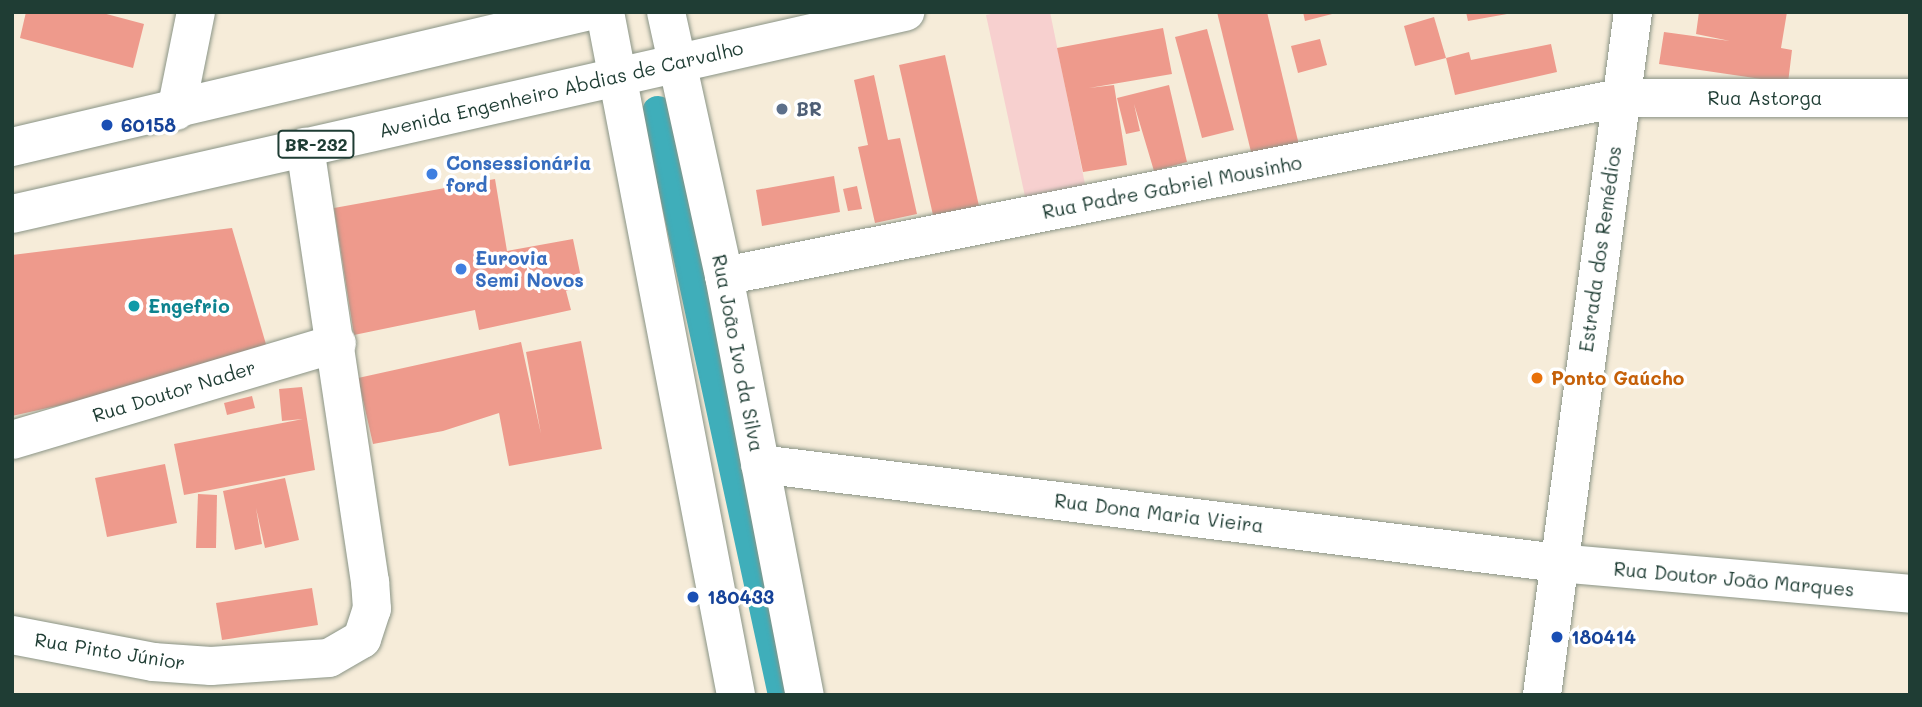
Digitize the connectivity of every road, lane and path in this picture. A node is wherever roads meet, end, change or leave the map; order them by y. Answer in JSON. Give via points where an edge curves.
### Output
{"nodes":[{"id":1,"x":196,"y":12,"type":"edge"},
{"id":2,"x":584,"y":12,"type":"edge"},
{"id":3,"x":605,"y":12,"type":"edge"},
{"id":4,"x":666,"y":12,"type":"edge"},
{"id":5,"x":905,"y":12,"type":"edge"},
{"id":6,"x":1633,"y":12,"type":"edge"},
{"id":7,"x":676,"y":61,"type":"junction"},
{"id":8,"x":619,"y":74,"type":"junction"},
{"id":9,"x":1620,"y":98,"type":"junction"},
{"id":10,"x":1910,"y":98,"type":"edge"},
{"id":11,"x":176,"y":111,"type":"junction"},
{"id":12,"x":12,"y":147,"type":"edge"},
{"id":13,"x":305,"y":147,"type":"junction"},
{"id":14,"x":12,"y":214,"type":"edge"},
{"id":15,"x":724,"y":276,"type":"junction"},
{"id":16,"x":337,"y":343,"type":"junction"},
{"id":17,"x":12,"y":440,"type":"edge"},
{"id":18,"x":760,"y":464,"type":"junction"},
{"id":19,"x":1558,"y":563,"type":"junction"},
{"id":20,"x":1910,"y":594,"type":"edge"},
{"id":21,"x":12,"y":635,"type":"edge"},
{"id":22,"x":736,"y":695,"type":"edge"},
{"id":23,"x":805,"y":695,"type":"edge"},
{"id":24,"x":1542,"y":695,"type":"edge"}],
"edges":[{"from":1,"to":11,"type":"main road"},
{"from":2,"to":11,"type":"main road"},
{"from":3,"to":8,"type":"main road"},
{"from":4,"to":7,"type":"main road","name":"Rua João Ivo da Silva"},
{"from":5,"to":7,"type":"main road","name":"Avenida Engenheiro Abdias de Carvalho","number":"BR-232"},
{"from":6,"to":9,"type":"main road","name":"Estrada dos Remédios"},
{"from":7,"to":8,"type":"main road","name":"Avenida Engenheiro Abdias de Carvalho","number":"BR-232"},
{"from":7,"to":15,"type":"main road","name":"Rua João Ivo da Silva"},
{"from":8,"to":13,"type":"main road","name":"Avenida Engenheiro Abdias de Carvalho","number":"BR-232"},
{"from":8,"to":22,"type":"main road"},
{"from":9,"to":10,"type":"main road","name":"Rua Astorga"},
{"from":9,"to":15,"type":"main road","name":"Rua Padre Gabriel Mousinho"},
{"from":9,"to":19,"type":"main road","name":"Estrada dos Remédios"},
{"from":11,"to":12,"type":"main road"},
{"from":13,"to":14,"type":"main road","name":"Avenida Engenheiro Abdias de Carvalho","number":"BR-232"},
{"from":13,"to":16,"type":"main road","name":"Rua Pinto Júnior"},
{"from":15,"to":18,"type":"main road","name":"Rua João Ivo da Silva"},
{"from":16,"to":17,"type":"main road","name":"Rua Doutor Nader"},
{"from":16,"to":21,"type":"main road","name":"Rua Pinto Júnior","via":[[372,609],[362,639],[329,657],[211,666],[153,662]]},
{"from":18,"to":19,"type":"main road","name":"Rua Dona Maria Vieira"},
{"from":18,"to":23,"type":"main road","name":"Rua João Ivo da Silva"},
{"from":19,"to":20,"type":"main road","name":"Rua Doutor João Marques"},
{"from":19,"to":24,"type":"main road","name":"Estrada dos Remédios"}]}
